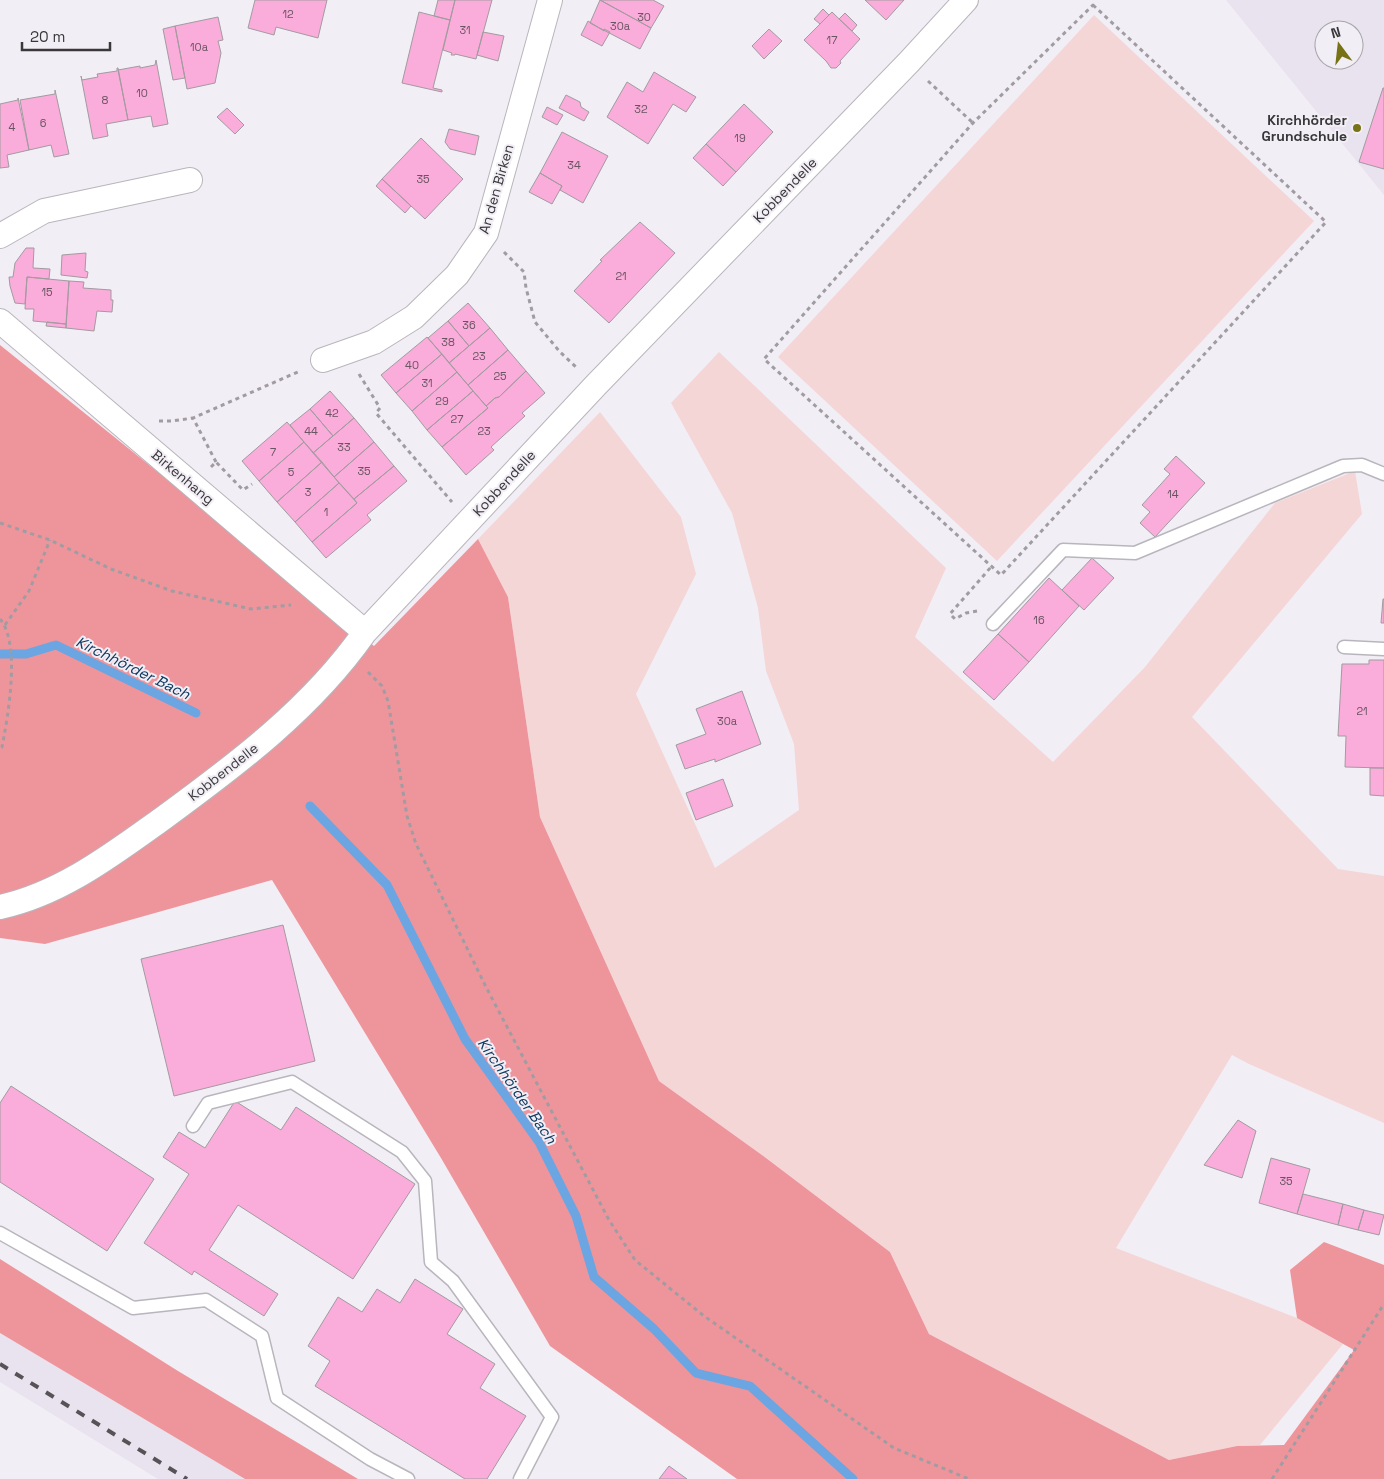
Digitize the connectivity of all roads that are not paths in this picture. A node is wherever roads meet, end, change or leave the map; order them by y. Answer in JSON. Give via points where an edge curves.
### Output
{"nodes":[{"id":1,"x":550,"y":0,"type":"edge"},
{"id":2,"x":966,"y":0,"type":"edge"},
{"id":3,"x":190,"y":180,"type":"dead end"},
{"id":4,"x":0,"y":236,"type":"edge"},
{"id":5,"x":0,"y":321,"type":"edge"},
{"id":6,"x":323,"y":360,"type":"road end"},
{"id":7,"x":1384,"y":474,"type":"edge"},
{"id":8,"x":993,"y":624,"type":"road end"},
{"id":9,"x":365,"y":632,"type":"junction"},
{"id":10,"x":1344,"y":647,"type":"dead end"},
{"id":11,"x":1384,"y":649,"type":"edge"},
{"id":12,"x":0,"y":907,"type":"edge"},
{"id":13,"x":192,"y":1126,"type":"dead end"},
{"id":14,"x":0,"y":1233,"type":"edge"},
{"id":15,"x":408,"y":1479,"type":"edge"},
{"id":16,"x":520,"y":1479,"type":"edge"}],
"edges":[{"from":1,"to":6,"type":"street","name":"An den Birken","via":[[486,233],[457,275],[414,317],[374,342]]},
{"from":2,"to":9,"type":"street","name":"Kobbendelle","via":[[596,385]]},
{"from":3,"to":4,"type":"street","via":[[44,211]]},
{"from":5,"to":9,"type":"street","name":"Birkenhang"},
{"from":7,"to":8,"type":"lane","via":[[1362,465],[1343,466],[1135,553],[1063,550]]},
{"from":9,"to":12,"type":"street","name":"Kobbendelle","via":[[350,655],[291,717],[225,773],[104,861],[59,886]]},
{"from":10,"to":11,"type":"lane"},
{"from":13,"to":16,"type":"lane","via":[[208,1103],[292,1082],[402,1152],[425,1181],[431,1262],[453,1281],[552,1417]]},
{"from":14,"to":15,"type":"lane","via":[[133,1308],[206,1300],[262,1336],[277,1398],[370,1459]]}]}
